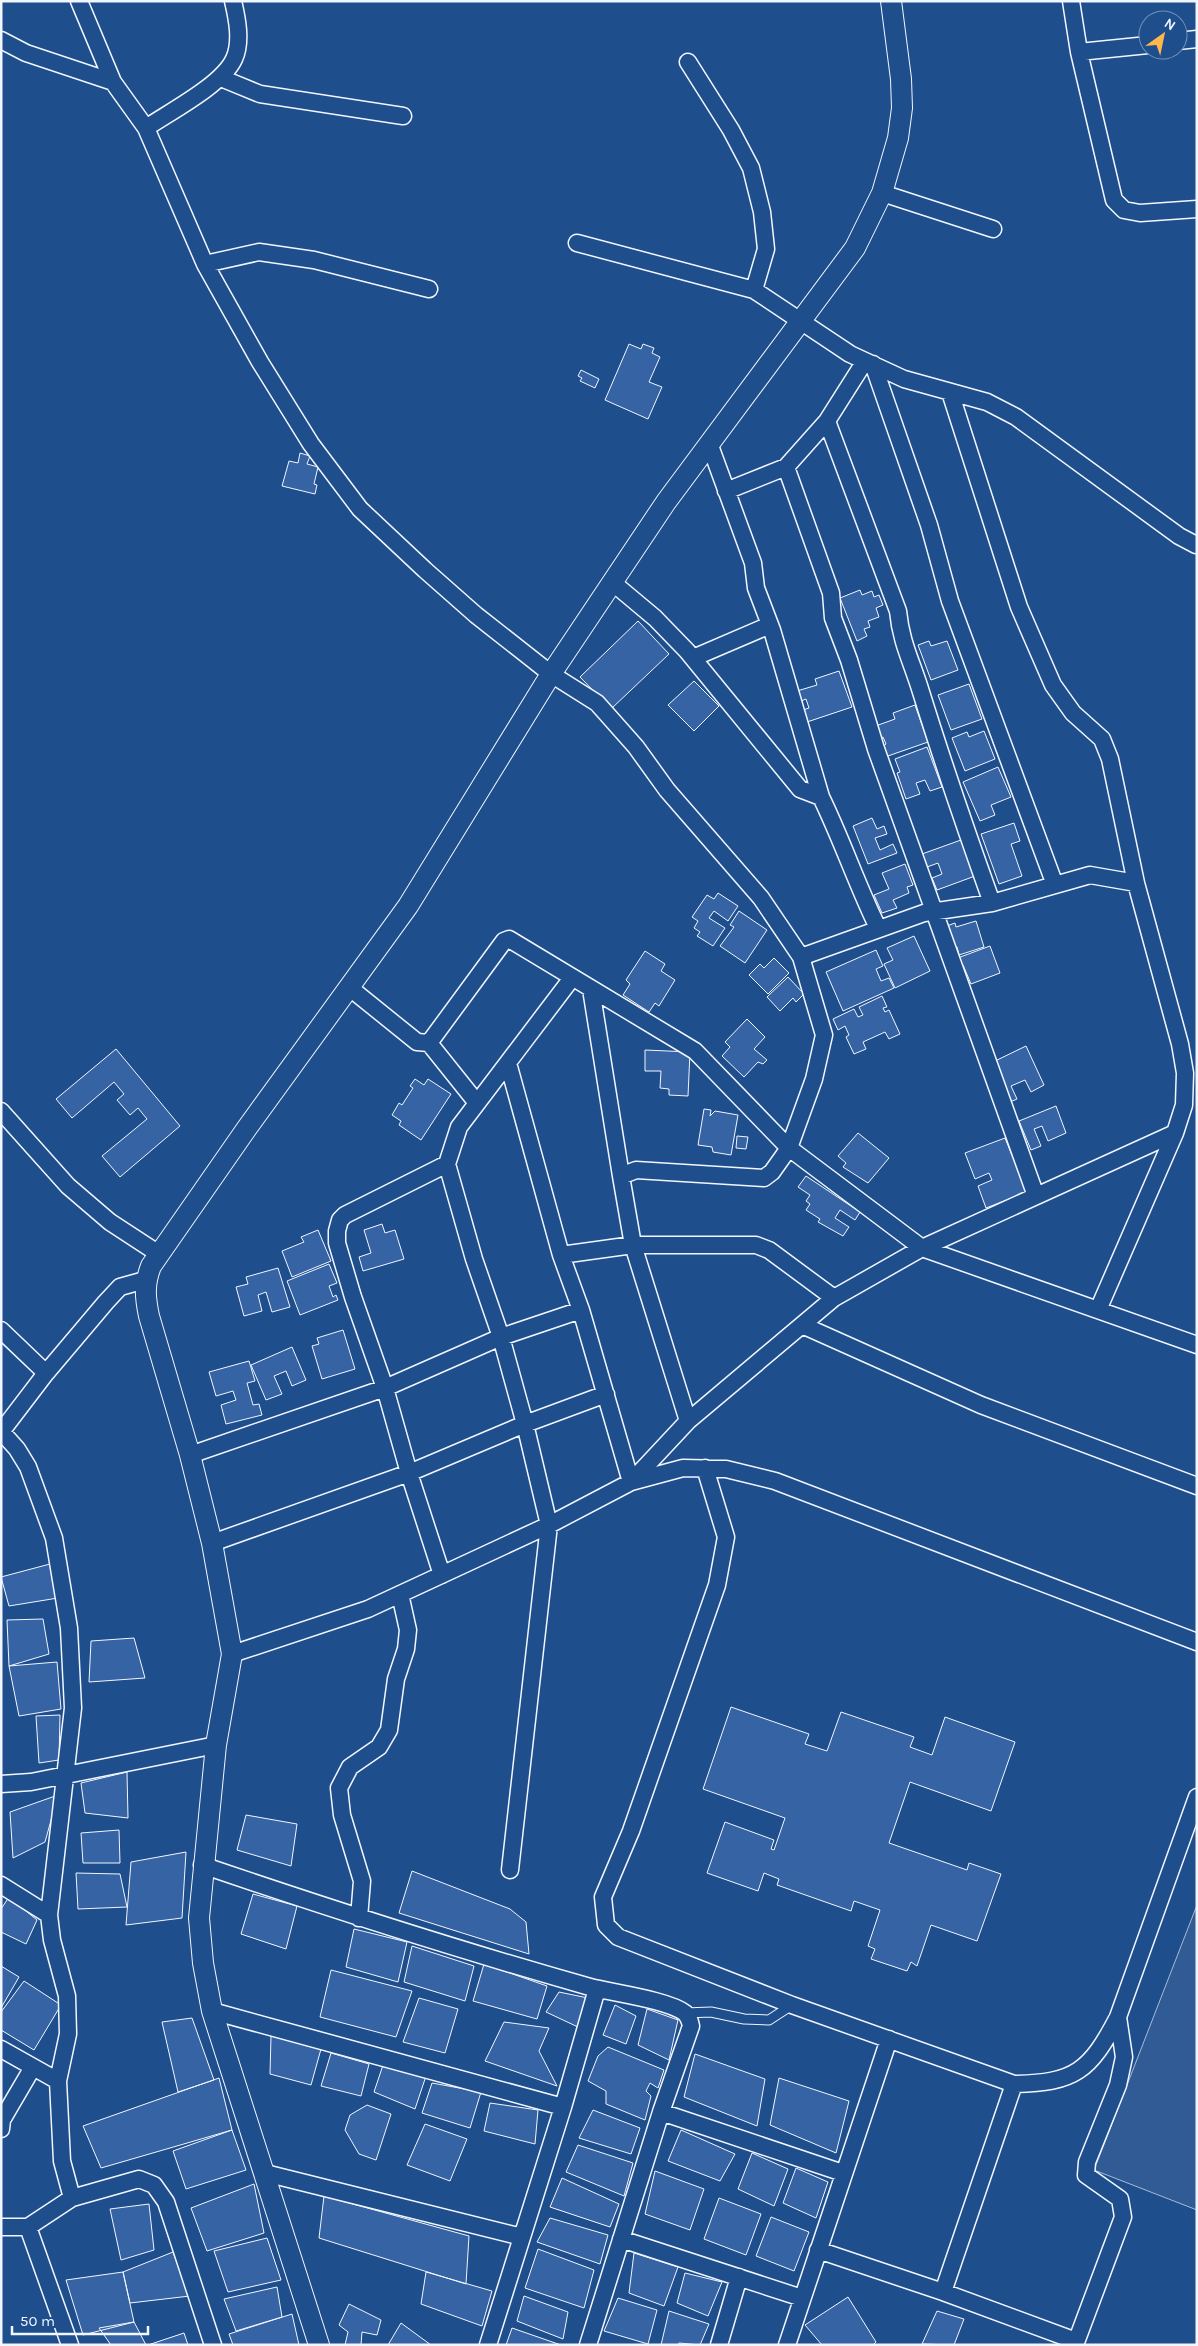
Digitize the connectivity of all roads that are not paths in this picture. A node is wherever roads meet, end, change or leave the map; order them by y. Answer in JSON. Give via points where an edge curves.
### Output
{"nodes":[{"id":1,"x":79,"y":1,"type":"edge"},
{"id":2,"x":233,"y":1,"type":"edge"},
{"id":3,"x":891,"y":1,"type":"edge"},
{"id":4,"x":1071,"y":1,"type":"edge"},
{"id":5,"x":1,"y":40,"type":"edge"},
{"id":6,"x":1138,"y":46,"type":"edge"},
{"id":7,"x":1078,"y":52,"type":"junction"},
{"id":8,"x":688,"y":62,"type":"dead end"},
{"id":9,"x":221,"y":78,"type":"junction"},
{"id":10,"x":113,"y":82,"type":"junction"},
{"id":11,"x":403,"y":116,"type":"dead end"},
{"id":12,"x":146,"y":128,"type":"junction"},
{"id":13,"x":882,"y":193,"type":"junction"},
{"id":14,"x":1197,"y":209,"type":"edge"},
{"id":15,"x":993,"y":229,"type":"dead end"},
{"id":16,"x":577,"y":243,"type":"dead end"},
{"id":17,"x":206,"y":264,"type":"junction"},
{"id":18,"x":429,"y":289,"type":"dead end"},
{"id":19,"x":754,"y":290,"type":"junction"},
{"id":20,"x":801,"y":323,"type":"junction"},
{"id":21,"x":869,"y":363,"type":"junction"},
{"id":22,"x":950,"y":392,"type":"junction"},
{"id":23,"x":827,"y":421,"type":"junction"},
{"id":24,"x":709,"y":443,"type":"junction"},
{"id":25,"x":786,"y":467,"type":"junction"},
{"id":26,"x":726,"y":491,"type":"junction"},
{"id":27,"x":1196,"y":545,"type":"edge"},
{"id":28,"x":612,"y":582,"type":"junction"},
{"id":29,"x":770,"y":625,"type":"junction"},
{"id":30,"x":693,"y":658,"type":"junction"},
{"id":31,"x":551,"y":674,"type":"junction"},
{"id":32,"x":821,"y":797,"type":"junction"},
{"id":33,"x":1136,"y":883,"type":"junction"},
{"id":34,"x":1055,"y":885,"type":"junction"},
{"id":35,"x":992,"y":903,"type":"junction"},
{"id":36,"x":934,"y":911,"type":"junction"},
{"id":37,"x":878,"y":928,"type":"junction"},
{"id":38,"x":800,"y":957,"type":"junction"},
{"id":39,"x":572,"y":978,"type":"junction"},
{"id":40,"x":350,"y":988,"type":"junction"},
{"id":41,"x":591,"y":989,"type":"junction"},
{"id":42,"x":429,"y":1043,"type":"junction"},
{"id":43,"x":508,"y":1063,"type":"junction"},
{"id":44,"x":477,"y":1103,"type":"junction"},
{"id":45,"x":1,"y":1111,"type":"edge"},
{"id":46,"x":1175,"y":1133,"type":"junction"},
{"id":47,"x":789,"y":1148,"type":"junction"},
{"id":48,"x":448,"y":1164,"type":"junction"},
{"id":49,"x":622,"y":1176,"type":"junction"},
{"id":50,"x":1036,"y":1196,"type":"junction"},
{"id":51,"x":633,"y":1245,"type":"junction"},
{"id":52,"x":922,"y":1248,"type":"junction"},
{"id":53,"x":159,"y":1254,"type":"junction"},
{"id":54,"x":561,"y":1254,"type":"junction"},
{"id":55,"x":145,"y":1280,"type":"junction"},
{"id":56,"x":834,"y":1298,"type":"junction"},
{"id":57,"x":581,"y":1310,"type":"junction"},
{"id":58,"x":1098,"y":1310,"type":"junction"},
{"id":59,"x":802,"y":1325,"type":"junction"},
{"id":60,"x":1,"y":1330,"type":"edge"},
{"id":61,"x":501,"y":1337,"type":"junction"},
{"id":62,"x":1197,"y":1345,"type":"edge"},
{"id":63,"x":46,"y":1373,"type":"junction"},
{"id":64,"x":385,"y":1388,"type":"junction"},
{"id":65,"x":606,"y":1394,"type":"junction"},
{"id":66,"x":688,"y":1421,"type":"junction"},
{"id":67,"x":526,"y":1424,"type":"junction"},
{"id":68,"x":1,"y":1431,"type":"edge"},
{"id":69,"x":190,"y":1456,"type":"junction"},
{"id":70,"x":705,"y":1468,"type":"junction"},
{"id":71,"x":410,"y":1473,"type":"junction"},
{"id":72,"x":631,"y":1482,"type":"junction"},
{"id":73,"x":1197,"y":1486,"type":"edge"},
{"id":74,"x":549,"y":1525,"type":"junction"},
{"id":75,"x":212,"y":1543,"type":"junction"},
{"id":76,"x":442,"y":1574,"type":"junction"},
{"id":77,"x":400,"y":1594,"type":"junction"},
{"id":78,"x":1197,"y":1642,"type":"edge"},
{"id":79,"x":232,"y":1654,"type":"junction"},
{"id":80,"x":216,"y":1745,"type":"junction"},
{"id":81,"x":66,"y":1774,"type":"junction"},
{"id":82,"x":1,"y":1784,"type":"edge"},
{"id":83,"x":1197,"y":1797,"type":"edge"},
{"id":84,"x":202,"y":1865,"type":"junction"},
{"id":85,"x":510,"y":1870,"type":"dead end"},
{"id":86,"x":1,"y":1885,"type":"edge"},
{"id":87,"x":49,"y":1915,"type":"junction"},
{"id":88,"x":359,"y":1918,"type":"junction"},
{"id":89,"x":597,"y":1989,"type":"junction"},
{"id":90,"x":792,"y":2005,"type":"junction"},
{"id":91,"x":212,"y":2012,"type":"junction"},
{"id":92,"x":684,"y":2013,"type":"junction"},
{"id":93,"x":1118,"y":2017,"type":"junction"},
{"id":94,"x":889,"y":2039,"type":"junction"},
{"id":95,"x":1,"y":2049,"type":"edge"},
{"id":96,"x":33,"y":2067,"type":"junction"},
{"id":97,"x":58,"y":2081,"type":"junction"},
{"id":98,"x":1014,"y":2084,"type":"junction"},
{"id":99,"x":563,"y":2107,"type":"junction"},
{"id":100,"x":661,"y":2112,"type":"junction"},
{"id":101,"x":1,"y":2129,"type":"edge"},
{"id":102,"x":843,"y":2172,"type":"junction"},
{"id":103,"x":265,"y":2173,"type":"junction"},
{"id":104,"x":72,"y":2198,"type":"junction"},
{"id":105,"x":1,"y":2227,"type":"edge"},
{"id":106,"x":28,"y":2227,"type":"junction"},
{"id":107,"x":522,"y":2237,"type":"junction"},
{"id":108,"x":622,"y":2239,"type":"junction"},
{"id":109,"x":818,"y":2250,"type":"junction"},
{"id":110,"x":739,"y":2277,"type":"junction"},
{"id":111,"x":944,"y":2292,"type":"junction"},
{"id":112,"x":802,"y":2298,"type":"junction"},
{"id":113,"x":1076,"y":2343,"type":"edge"},
{"id":114,"x":70,"y":2345,"type":"edge"},
{"id":115,"x":213,"y":2345,"type":"edge"},
{"id":116,"x":319,"y":2345,"type":"edge"},
{"id":117,"x":488,"y":2345,"type":"edge"},
{"id":118,"x":588,"y":2345,"type":"edge"},
{"id":119,"x":719,"y":2345,"type":"edge"},
{"id":120,"x":787,"y":2345,"type":"edge"}],
"edges":[{"from":1,"to":10,"type":"street"},
{"from":2,"to":9,"type":"street","via":[[238,22],[235,57]]},
{"from":3,"to":13,"type":"street","via":[[902,108],[898,138]]},
{"from":4,"to":7,"type":"street"},
{"from":5,"to":10,"type":"street","via":[[26,53]]},
{"from":6,"to":7,"type":"street"},
{"from":7,"to":14,"type":"street","via":[[1114,200],[1124,210],[1140,213]]},
{"from":8,"to":19,"type":"street","via":[[732,130],[752,168],[766,249]]},
{"from":9,"to":11,"type":"street","via":[[260,94]]},
{"from":9,"to":12,"type":"street"},
{"from":10,"to":12,"type":"street"},
{"from":12,"to":17,"type":"street"},
{"from":13,"to":15,"type":"street"},
{"from":13,"to":20,"type":"street","via":[[855,248]]},
{"from":16,"to":19,"type":"street"},
{"from":17,"to":18,"type":"street","via":[[259,252],[314,260]]},
{"from":17,"to":31,"type":"street","via":[[260,362],[311,444],[360,509],[476,615]]},
{"from":19,"to":20,"type":"street"},
{"from":20,"to":21,"type":"street"},
{"from":20,"to":24,"type":"street"},
{"from":21,"to":22,"type":"street","via":[[904,379]]},
{"from":21,"to":23,"type":"street"},
{"from":21,"to":34,"type":"street","via":[[929,525],[950,601]]},
{"from":22,"to":27,"type":"street","via":[[987,402],[1016,417]]},
{"from":22,"to":33,"type":"street","via":[[1019,607],[1052,685],[1073,713],[1102,739],[1110,759]]},
{"from":23,"to":25,"type":"street"},
{"from":23,"to":35,"type":"street","via":[[898,611],[901,636]]},
{"from":24,"to":26,"type":"street"},
{"from":24,"to":28,"type":"street"},
{"from":25,"to":26,"type":"street"},
{"from":25,"to":36,"type":"street","via":[[831,593],[833,618],[876,749]]},
{"from":26,"to":29,"type":"street","via":[[753,563],[756,588]]},
{"from":28,"to":30,"type":"street","via":[[656,618]]},
{"from":28,"to":31,"type":"street"},
{"from":29,"to":30,"type":"street"},
{"from":29,"to":32,"type":"street"},
{"from":30,"to":32,"type":"street","via":[[800,789]]},
{"from":31,"to":38,"type":"street","via":[[597,703],[636,747],[667,790],[761,898]]},
{"from":31,"to":40,"type":"street","via":[[408,906]]},
{"from":32,"to":37,"type":"street"},
{"from":33,"to":34,"type":"street","via":[[1090,875]]},
{"from":33,"to":46,"type":"street","via":[[1185,1073],[1184,1105]]},
{"from":34,"to":35,"type":"street"},
{"from":35,"to":36,"type":"street"},
{"from":36,"to":37,"type":"street"},
{"from":36,"to":50,"type":"street"},
{"from":37,"to":38,"type":"street"},
{"from":38,"to":47,"type":"street","via":[[824,1035],[814,1079]]},
{"from":39,"to":41,"type":"street"},
{"from":39,"to":42,"type":"street","via":[[506,939]]},
{"from":39,"to":43,"type":"street"},
{"from":40,"to":42,"type":"street","via":[[417,1042]]},
{"from":40,"to":53,"type":"street"},
{"from":41,"to":47,"type":"street","via":[[695,1051]]},
{"from":41,"to":49,"type":"street"},
{"from":42,"to":44,"type":"street"},
{"from":43,"to":44,"type":"street"},
{"from":43,"to":54,"type":"street"},
{"from":44,"to":48,"type":"street","via":[[459,1127]]},
{"from":45,"to":53,"type":"street","via":[[68,1186],[110,1222]]},
{"from":46,"to":50,"type":"street"},
{"from":46,"to":58,"type":"street"},
{"from":47,"to":49,"type":"street","via":[[764,1178],[636,1170]]},
{"from":47,"to":52,"type":"street"},
{"from":48,"to":61,"type":"street","via":[[474,1259]]},
{"from":48,"to":64,"type":"street","via":[[340,1220],[336,1243]]},
{"from":49,"to":51,"type":"street"},
{"from":50,"to":52,"type":"street"},
{"from":51,"to":54,"type":"street"},
{"from":51,"to":56,"type":"street","via":[[756,1245],[768,1250]]},
{"from":51,"to":66,"type":"street"},
{"from":52,"to":56,"type":"street"},
{"from":52,"to":58,"type":"street"},
{"from":53,"to":55,"type":"street"},
{"from":54,"to":57,"type":"street"},
{"from":55,"to":63,"type":"street","via":[[120,1287]]},
{"from":55,"to":69,"type":"street","via":[[149,1316]]},
{"from":56,"to":59,"type":"street"},
{"from":57,"to":61,"type":"street"},
{"from":57,"to":65,"type":"street"},
{"from":58,"to":62,"type":"street"},
{"from":59,"to":66,"type":"street"},
{"from":59,"to":73,"type":"street","via":[[981,1404]]},
{"from":60,"to":63,"type":"street"},
{"from":61,"to":64,"type":"street"},
{"from":61,"to":67,"type":"street"},
{"from":63,"to":68,"type":"street"},
{"from":64,"to":69,"type":"street"},
{"from":64,"to":71,"type":"street"},
{"from":65,"to":67,"type":"street"},
{"from":65,"to":72,"type":"street"},
{"from":66,"to":72,"type":"street"},
{"from":67,"to":71,"type":"street"},
{"from":67,"to":74,"type":"street"},
{"from":68,"to":81,"type":"street","via":[[28,1467],[54,1538],[69,1628],[73,1708]]},
{"from":69,"to":75,"type":"street"},
{"from":70,"to":72,"type":"street","via":[[683,1468]]},
{"from":70,"to":78,"type":"street","via":[[726,1468],[775,1481]]},
{"from":70,"to":90,"type":"street","via":[[726,1537],[717,1585],[631,1831],[603,1897],[606,1925],[618,1937]]},
{"from":71,"to":75,"type":"street"},
{"from":71,"to":76,"type":"street"},
{"from":72,"to":74,"type":"street"},
{"from":74,"to":76,"type":"street"},
{"from":74,"to":85,"type":"street"},
{"from":75,"to":79,"type":"street"},
{"from":76,"to":77,"type":"street"},
{"from":77,"to":79,"type":"street","via":[[368,1609]]},
{"from":77,"to":88,"type":"street","via":[[408,1630],[406,1650],[396,1679],[389,1730],[379,1747],[350,1767],[339,1788],[342,1815],[362,1881]]},
{"from":79,"to":80,"type":"street"},
{"from":80,"to":81,"type":"street"},
{"from":80,"to":84,"type":"street"},
{"from":81,"to":82,"type":"street","via":[[31,1782]]},
{"from":81,"to":87,"type":"street"},
{"from":83,"to":93,"type":"street"},
{"from":84,"to":88,"type":"street"},
{"from":84,"to":91,"type":"street","via":[[198,1918]]},
{"from":86,"to":87,"type":"street"},
{"from":87,"to":97,"type":"street","via":[[67,1996],[68,2034]]},
{"from":88,"to":89,"type":"street"},
{"from":89,"to":92,"type":"street","via":[[670,2006]]},
{"from":89,"to":99,"type":"street"},
{"from":90,"to":92,"type":"lane","via":[[769,2020],[711,2012]]},
{"from":90,"to":94,"type":"street"},
{"from":91,"to":99,"type":"street"},
{"from":91,"to":103,"type":"street"},
{"from":92,"to":100,"type":"street","via":[[691,2026]]},
{"from":93,"to":98,"type":"street","via":[[1101,2051],[1075,2074],[1045,2084]]},
{"from":93,"to":113,"type":"street","via":[[1124,2057],[1118,2085],[1087,2162],[1086,2175],[1120,2199],[1122,2217]]},
{"from":94,"to":98,"type":"street"},
{"from":94,"to":102,"type":"street"},
{"from":95,"to":96,"type":"street"},
{"from":96,"to":97,"type":"street"},
{"from":96,"to":101,"type":"street","via":[[2,2120]]},
{"from":97,"to":104,"type":"street","via":[[62,2161]]},
{"from":98,"to":111,"type":"street"},
{"from":99,"to":107,"type":"street"},
{"from":100,"to":102,"type":"street"},
{"from":100,"to":108,"type":"street"},
{"from":102,"to":109,"type":"street"},
{"from":103,"to":107,"type":"street"},
{"from":103,"to":116,"type":"street"},
{"from":104,"to":106,"type":"street"},
{"from":104,"to":115,"type":"street","via":[[139,2179],[154,2185],[166,2202]]},
{"from":105,"to":106,"type":"street"},
{"from":106,"to":114,"type":"street"},
{"from":107,"to":117,"type":"street"},
{"from":108,"to":110,"type":"street"},
{"from":108,"to":118,"type":"street"},
{"from":109,"to":111,"type":"street"},
{"from":109,"to":112,"type":"street"},
{"from":110,"to":112,"type":"street"},
{"from":110,"to":119,"type":"street"},
{"from":111,"to":113,"type":"street"},
{"from":112,"to":120,"type":"street"}]}
